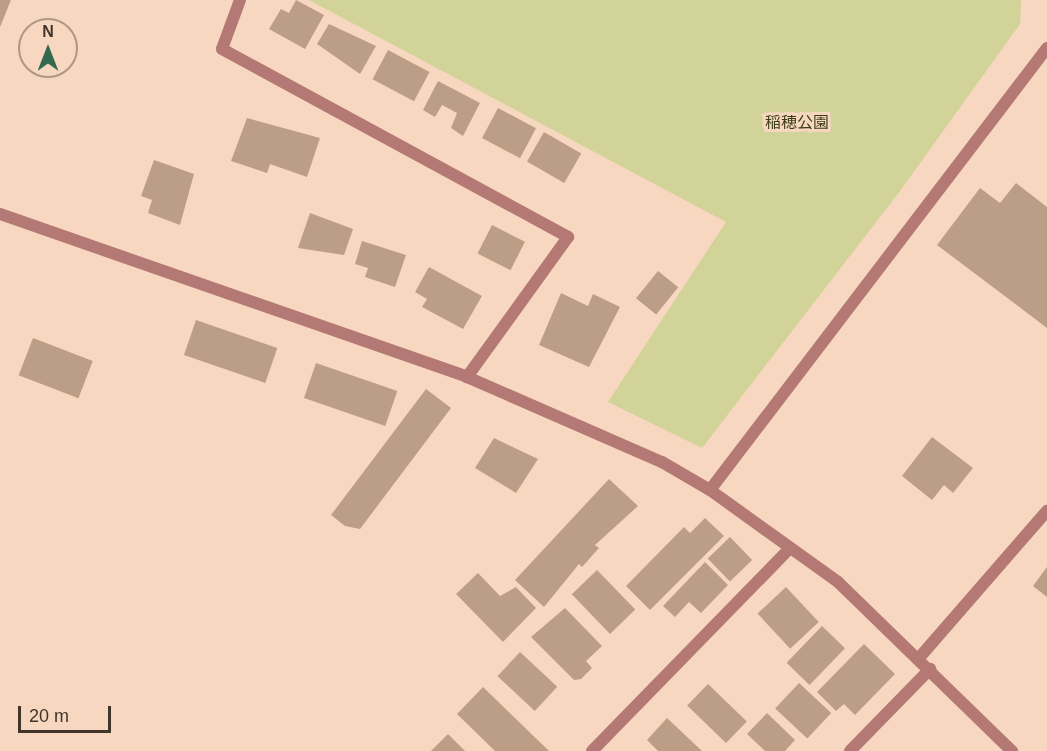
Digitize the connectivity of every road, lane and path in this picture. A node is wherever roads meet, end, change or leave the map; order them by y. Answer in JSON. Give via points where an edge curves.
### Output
{"nodes":[{"id":1,"x":240,"y":0,"type":"edge"},
{"id":2,"x":1047,"y":48,"type":"edge"},
{"id":3,"x":0,"y":214,"type":"edge"},
{"id":4,"x":467,"y":377,"type":"junction"},
{"id":5,"x":710,"y":490,"type":"junction"},
{"id":6,"x":1047,"y":511,"type":"edge"},
{"id":7,"x":788,"y":550,"type":"junction"},
{"id":8,"x":919,"y":658,"type":"junction"},
{"id":9,"x":930,"y":669,"type":"junction"},
{"id":10,"x":592,"y":751,"type":"edge"},
{"id":11,"x":850,"y":751,"type":"edge"},
{"id":12,"x":1012,"y":751,"type":"edge"}],
"edges":[{"from":1,"to":4,"type":"street","via":[[222,49],[568,237]]},
{"from":2,"to":5,"type":"street"},
{"from":3,"to":4,"type":"street"},
{"from":4,"to":5,"type":"street","via":[[612,439]]},
{"from":5,"to":7,"type":"street"},
{"from":6,"to":8,"type":"street"},
{"from":7,"to":8,"type":"street","via":[[838,582]]},
{"from":7,"to":10,"type":"street"},
{"from":8,"to":9,"type":"street"},
{"from":9,"to":11,"type":"street"},
{"from":9,"to":12,"type":"street"}]}
